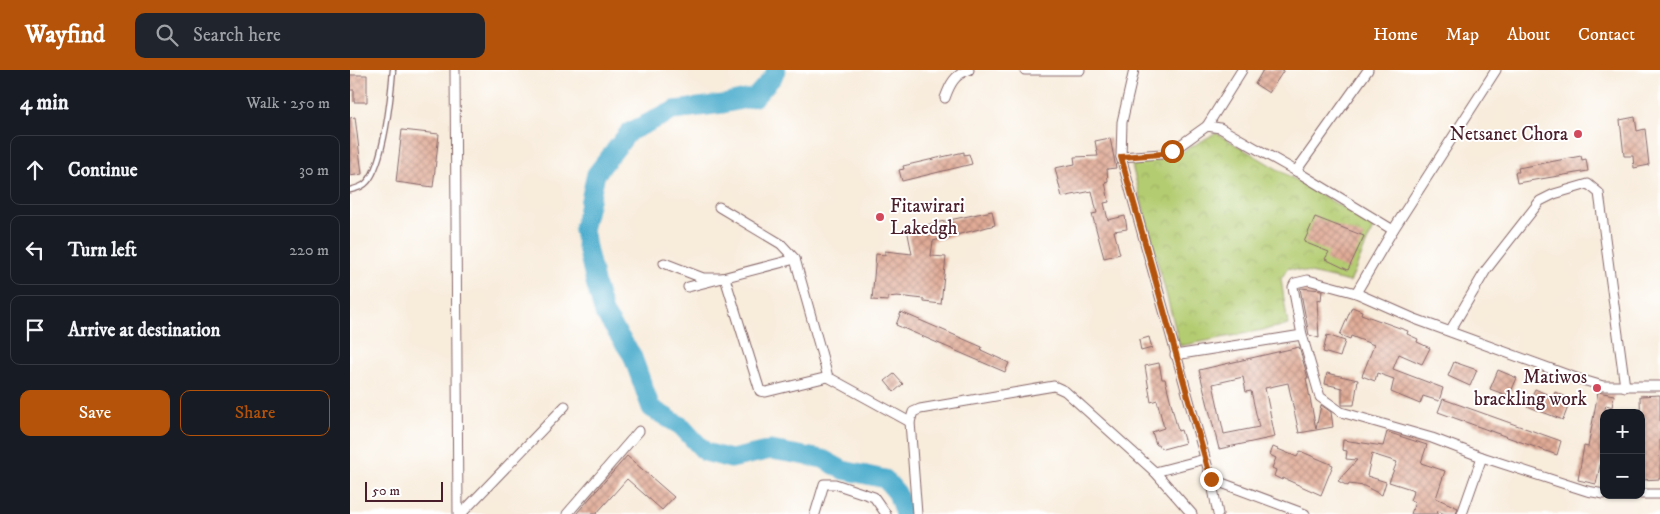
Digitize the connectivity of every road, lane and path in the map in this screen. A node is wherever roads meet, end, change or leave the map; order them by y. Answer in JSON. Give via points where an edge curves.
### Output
{"nodes":[{"id":1,"x":393,"y":70,"type":"edge"},
{"id":2,"x":455,"y":70,"type":"edge"},
{"id":3,"x":969,"y":70,"type":"edge"},
{"id":4,"x":1025,"y":70,"type":"edge"},
{"id":5,"x":1080,"y":70,"type":"edge"},
{"id":6,"x":1134,"y":70,"type":"edge"},
{"id":7,"x":1242,"y":70,"type":"edge"},
{"id":8,"x":1368,"y":70,"type":"edge"},
{"id":9,"x":1496,"y":70,"type":"edge"},
{"id":10,"x":945,"y":98,"type":"dead end"},
{"id":11,"x":1207,"y":126,"type":"junction"},
{"id":12,"x":1121,"y":157,"type":"junction"},
{"id":13,"x":1296,"y":171,"type":"junction"},
{"id":14,"x":350,"y":190,"type":"edge"},
{"id":15,"x":719,"y":206,"type":"dead end"},
{"id":16,"x":1393,"y":230,"type":"junction"},
{"id":17,"x":795,"y":259,"type":"junction"},
{"id":18,"x":664,"y":263,"type":"dead end"},
{"id":19,"x":725,"y":278,"type":"junction"},
{"id":20,"x":688,"y":287,"type":"dead end"},
{"id":21,"x":1356,"y":293,"type":"junction"},
{"id":22,"x":1450,"y":331,"type":"junction"},
{"id":23,"x":1302,"y":335,"type":"junction"},
{"id":24,"x":1175,"y":355,"type":"junction"},
{"id":25,"x":828,"y":378,"type":"junction"},
{"id":26,"x":1660,"y":386,"type":"edge"},
{"id":27,"x":1625,"y":387,"type":"junction"},
{"id":28,"x":565,"y":406,"type":"dead end"},
{"id":29,"x":910,"y":422,"type":"junction"},
{"id":30,"x":639,"y":431,"type":"dead end"},
{"id":31,"x":1482,"y":457,"type":"junction"},
{"id":32,"x":1204,"y":459,"type":"junction"},
{"id":33,"x":1155,"y":472,"type":"junction"},
{"id":34,"x":1211,"y":479,"type":"junction"},
{"id":35,"x":1600,"y":493,"type":"edge"},
{"id":36,"x":1645,"y":494,"type":"edge"},
{"id":37,"x":1660,"y":494,"type":"edge"},
{"id":38,"x":460,"y":514,"type":"edge"},
{"id":39,"x":567,"y":514,"type":"edge"},
{"id":40,"x":815,"y":514,"type":"edge"},
{"id":41,"x":886,"y":514,"type":"edge"},
{"id":42,"x":917,"y":514,"type":"edge"},
{"id":43,"x":1192,"y":514,"type":"edge"},
{"id":44,"x":1218,"y":514,"type":"edge"},
{"id":45,"x":1305,"y":514,"type":"edge"},
{"id":46,"x":1462,"y":514,"type":"edge"}],
"edges":[{"from":1,"to":14,"type":"lane","via":[[377,165],[367,183]]},
{"from":2,"to":38,"type":"street"},
{"from":3,"to":10,"type":"street","via":[[961,72],[951,83]]},
{"from":4,"to":5,"type":"street"},
{"from":6,"to":12,"type":"street","via":[[1122,122]]},
{"from":7,"to":11,"type":"street"},
{"from":8,"to":13,"type":"street"},
{"from":9,"to":16,"type":"street"},
{"from":11,"to":12,"type":"street","via":[[1172,151]]},
{"from":11,"to":13,"type":"street","via":[[1238,136]]},
{"from":12,"to":24,"type":"street"},
{"from":13,"to":16,"type":"street"},
{"from":15,"to":17,"type":"street","via":[[781,244]]},
{"from":16,"to":21,"type":"street"},
{"from":17,"to":19,"type":"street"},
{"from":17,"to":25,"type":"street"},
{"from":18,"to":19,"type":"street","via":[[703,278]]},
{"from":19,"to":20,"type":"street"},
{"from":19,"to":25,"type":"street","via":[[760,391]]},
{"from":21,"to":22,"type":"street"},
{"from":21,"to":23,"type":"street","via":[[1308,280],[1295,283],[1293,287]]},
{"from":22,"to":27,"type":"street","via":[[1576,378],[1603,386]]},
{"from":22,"to":27,"type":"street","via":[[1486,270],[1540,201],[1588,184],[1599,192]]},
{"from":23,"to":24,"type":"street"},
{"from":23,"to":31,"type":"street","via":[[1316,389],[1330,406]]},
{"from":24,"to":32,"type":"street"},
{"from":25,"to":29,"type":"street"},
{"from":26,"to":27,"type":"street"},
{"from":28,"to":38,"type":"street"},
{"from":29,"to":33,"type":"street","via":[[913,412],[920,408],[1054,386],[1065,391]]},
{"from":29,"to":42,"type":"street"},
{"from":30,"to":39,"type":"street"},
{"from":31,"to":35,"type":"street"},
{"from":31,"to":46,"type":"street"},
{"from":32,"to":33,"type":"street"},
{"from":32,"to":34,"type":"street"},
{"from":33,"to":43,"type":"street"},
{"from":34,"to":44,"type":"street"},
{"from":34,"to":45,"type":"street"},
{"from":36,"to":37,"type":"street"},
{"from":40,"to":41,"type":"street","via":[[824,484],[835,484],[874,497]]}]}
